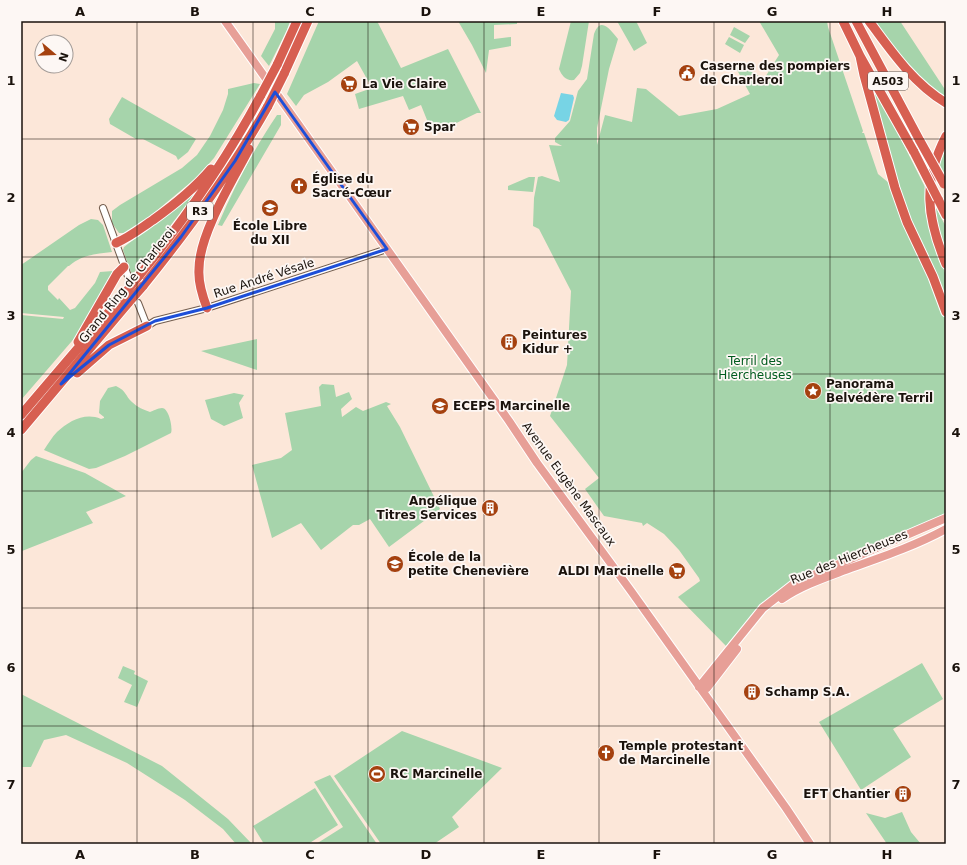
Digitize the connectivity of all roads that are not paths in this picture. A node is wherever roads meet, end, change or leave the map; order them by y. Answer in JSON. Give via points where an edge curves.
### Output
{"nodes":[{"id":1,"x":225,"y":21,"type":"edge"},
{"id":2,"x":296,"y":21,"type":"edge"},
{"id":3,"x":308,"y":21,"type":"edge"},
{"id":4,"x":843,"y":21,"type":"edge"},
{"id":5,"x":856,"y":21,"type":"edge"},
{"id":6,"x":869,"y":21,"type":"edge"},
{"id":7,"x":860,"y":56,"type":"junction"},
{"id":8,"x":946,"y":103,"type":"edge"},
{"id":9,"x":253,"y":133,"type":"junction"},
{"id":10,"x":946,"y":136,"type":"edge"},
{"id":11,"x":225,"y":156,"type":"junction"},
{"id":12,"x":945,"y":186,"type":"edge"},
{"id":13,"x":103,"y":208,"type":"dead end"},
{"id":14,"x":946,"y":215,"type":"edge"},
{"id":15,"x":116,"y":243,"type":"junction"},
{"id":16,"x":387,"y":249,"type":"junction"},
{"id":17,"x":946,"y":264,"type":"edge"},
{"id":18,"x":124,"y":266,"type":"junction"},
{"id":19,"x":129,"y":278,"type":"dead end"},
{"id":20,"x":134,"y":303,"type":"junction"},
{"id":21,"x":207,"y":308,"type":"junction"},
{"id":22,"x":946,"y":312,"type":"edge"},
{"id":23,"x":147,"y":326,"type":"junction"},
{"id":24,"x":71,"y":358,"type":"junction"},
{"id":25,"x":61,"y":384,"type":"junction"},
{"id":26,"x":21,"y":415,"type":"edge"},
{"id":27,"x":21,"y":430,"type":"edge"},
{"id":28,"x":946,"y":518,"type":"edge"},
{"id":29,"x":946,"y":530,"type":"edge"},
{"id":30,"x":822,"y":575,"type":"junction"},
{"id":31,"x":699,"y":687,"type":"junction"},
{"id":32,"x":810,"y":844,"type":"edge"}],
"edges":[{"from":1,"to":16,"type":"main road","name":"Avenue Eugène Mascaux"},
{"from":2,"to":11,"type":"highway","name":"Grand Ring de Charleroi","number":"R3","bridge":true,"via":[[261,95]]},
{"from":3,"to":9,"type":"highway","name":"Grand Ring de Charleroi","number":"R3","bridge":true,"via":[[295,53]]},
{"from":4,"to":7,"type":"highway","number":"A503"},
{"from":5,"to":12,"type":"highway","number":"A503","bridge":true},
{"from":6,"to":8,"type":"highway","via":[[914,78]]},
{"from":7,"to":14,"type":"highway","number":"A503","bridge":true},
{"from":7,"to":22,"type":"highway","via":[[895,188]]},
{"from":9,"to":20,"type":"highway","name":"Grand Ring de Charleroi","number":"R3","bridge":true,"via":[[206,204],[143,286]]},
{"from":9,"to":21,"type":"highway","via":[[250,148],[216,213],[201,254],[199,280]]},
{"from":10,"to":17,"type":"highway","via":[[937,155],[930,193],[931,221]]},
{"from":11,"to":15,"type":"highway","via":[[217,161],[184,197],[130,236]]},
{"from":11,"to":24,"type":"highway","name":"Grand Ring de Charleroi","number":"R3","bridge":true,"via":[[198,198],[139,276]]},
{"from":13,"to":15,"type":"street"},
{"from":15,"to":18,"type":"street"},
{"from":16,"to":21,"type":"street","name":"Rue André Vésale"},
{"from":16,"to":31,"type":"main road","name":"Avenue Eugène Mascaux"},
{"from":18,"to":19,"type":"street"},
{"from":18,"to":24,"type":"highway","via":[[117,274]]},
{"from":20,"to":23,"type":"street"},
{"from":20,"to":25,"type":"highway","name":"Grand Ring de Charleroi","number":"R3"},
{"from":21,"to":23,"type":"street","name":"Rue André Vésale","via":[[155,321]]},
{"from":23,"to":25,"type":"highway","via":[[109,346]]},
{"from":24,"to":26,"type":"highway","name":"Grand Ring de Charleroi","number":"R3"},
{"from":25,"to":27,"type":"highway","name":"Grand Ring de Charleroi","number":"R3"},
{"from":28,"to":30,"type":"main road","name":"Rue des Hiercheuses"},
{"from":29,"to":30,"type":"main road","name":"Rue des Hiercheuses","via":[[890,553]]},
{"from":30,"to":31,"type":"main road","name":"Rue des Hiercheuses","via":[[784,597],[769,609],[707,688]]},
{"from":31,"to":32,"type":"main road","name":"Avenue Eugène Mascaux"}]}
